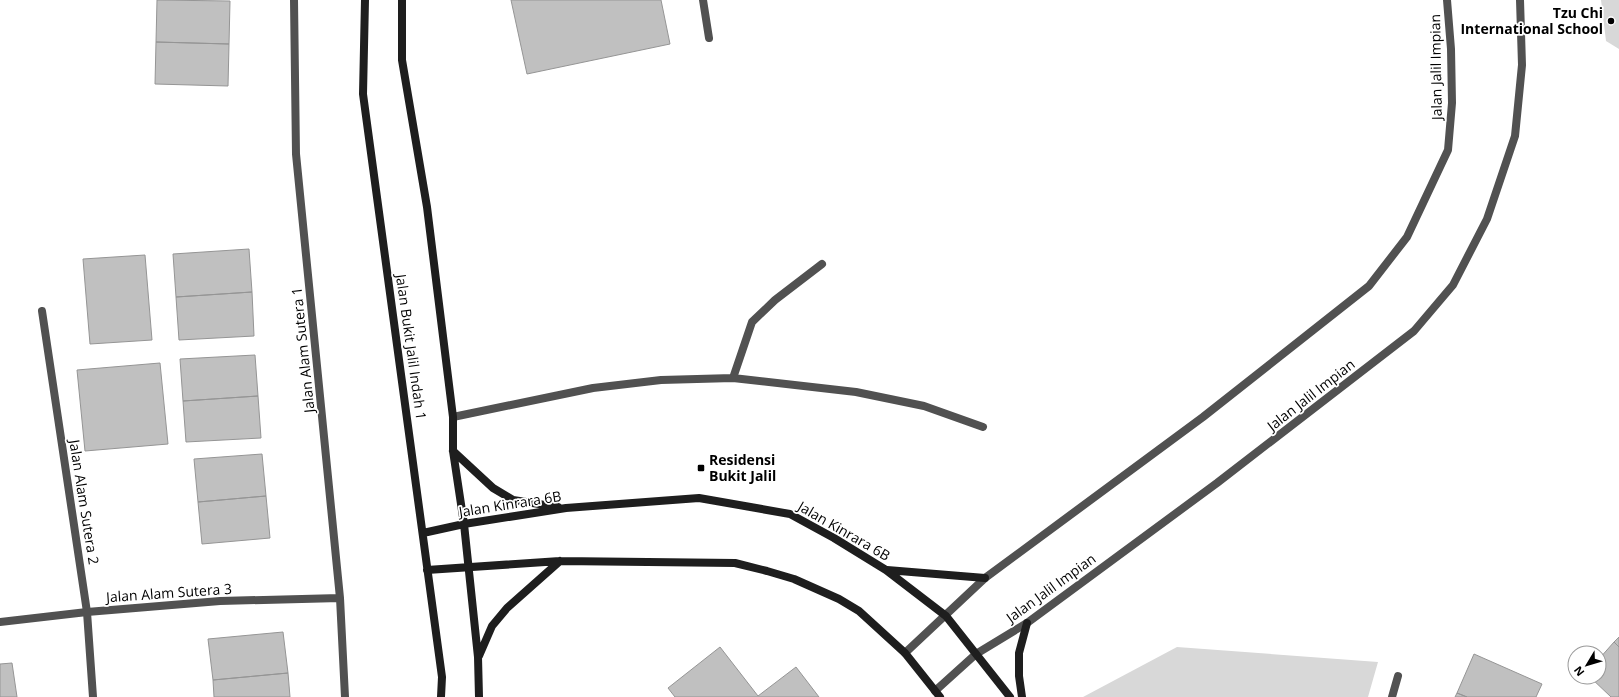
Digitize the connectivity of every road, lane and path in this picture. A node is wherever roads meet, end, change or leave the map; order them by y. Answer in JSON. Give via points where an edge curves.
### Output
{"nodes":[{"id":1,"x":294,"y":0,"type":"edge"},
{"id":2,"x":365,"y":0,"type":"edge"},
{"id":3,"x":402,"y":0,"type":"edge"},
{"id":4,"x":703,"y":0,"type":"edge"},
{"id":5,"x":1447,"y":0,"type":"edge"},
{"id":6,"x":1520,"y":0,"type":"edge"},
{"id":7,"x":709,"y":38,"type":"dead end"},
{"id":8,"x":822,"y":264,"type":"dead end"},
{"id":9,"x":42,"y":311,"type":"dead end"},
{"id":10,"x":732,"y":378,"type":"junction"},
{"id":11,"x":453,"y":417,"type":"junction"},
{"id":12,"x":983,"y":427,"type":"dead end"},
{"id":13,"x":453,"y":451,"type":"junction"},
{"id":14,"x":566,"y":508,"type":"junction"},
{"id":15,"x":464,"y":524,"type":"junction"},
{"id":16,"x":423,"y":533,"type":"junction"},
{"id":17,"x":560,"y":561,"type":"junction"},
{"id":18,"x":468,"y":567,"type":"junction"},
{"id":19,"x":427,"y":570,"type":"junction"},
{"id":20,"x":886,"y":570,"type":"junction"},
{"id":21,"x":985,"y":578,"type":"junction"},
{"id":22,"x":340,"y":598,"type":"junction"},
{"id":23,"x":88,"y":612,"type":"junction"},
{"id":24,"x":946,"y":616,"type":"junction"},
{"id":25,"x":0,"y":622,"type":"edge"},
{"id":26,"x":1027,"y":623,"type":"junction"},
{"id":27,"x":905,"y":653,"type":"junction"},
{"id":28,"x":976,"y":654,"type":"junction"},
{"id":29,"x":478,"y":657,"type":"junction"},
{"id":30,"x":1398,"y":676,"type":"dead end"},
{"id":31,"x":937,"y":694,"type":"edge"},
{"id":32,"x":93,"y":697,"type":"edge"},
{"id":33,"x":345,"y":697,"type":"edge"},
{"id":34,"x":441,"y":697,"type":"edge"},
{"id":35,"x":479,"y":697,"type":"edge"},
{"id":36,"x":1010,"y":697,"type":"edge"},
{"id":37,"x":1022,"y":697,"type":"edge"},
{"id":38,"x":1392,"y":697,"type":"edge"}],
"edges":[{"from":1,"to":22,"type":"street","name":"Jalan Alam Sutera 1","via":[[296,154]]},
{"from":2,"to":16,"type":"street","name":"Jalan Bukit Jalil Indah 1","via":[[363,94]]},
{"from":3,"to":11,"type":"street","via":[[402,60],[426,207]]},
{"from":4,"to":7,"type":"street"},
{"from":5,"to":21,"type":"street","name":"Jalan Jalil Impian","via":[[1452,102],[1448,150],[1407,237],[1369,286],[1203,417]]},
{"from":6,"to":26,"type":"street","name":"Jalan Jalil Impian","via":[[1522,65],[1515,136],[1487,219],[1454,285],[1414,331],[1217,483]]},
{"from":8,"to":10,"type":"street","via":[[775,300],[752,322]]},
{"from":9,"to":23,"type":"street","name":"Jalan Alam Sutera 2"},
{"from":10,"to":11,"type":"street","via":[[661,380],[593,388]]},
{"from":10,"to":12,"type":"street","via":[[856,392],[924,406]]},
{"from":11,"to":13,"type":"street"},
{"from":13,"to":14,"type":"street","via":[[493,488],[513,500]]},
{"from":13,"to":15,"type":"street"},
{"from":14,"to":15,"type":"street","name":"Jalan Kinrara 6B"},
{"from":14,"to":20,"type":"street","name":"Jalan Kinrara 6B","via":[[699,498],[790,514]]},
{"from":15,"to":16,"type":"street","name":"Jalan Kinrara 6B"},
{"from":15,"to":18,"type":"street"},
{"from":16,"to":19,"type":"street","name":"Jalan Bukit Jalil Indah 1"},
{"from":17,"to":18,"type":"street"},
{"from":17,"to":27,"type":"street","via":[[736,564],[768,570],[839,599],[859,611]]},
{"from":17,"to":29,"type":"street","via":[[507,608],[492,626]]},
{"from":18,"to":19,"type":"street"},
{"from":18,"to":29,"type":"street"},
{"from":19,"to":34,"type":"street","name":"Jalan Bukit Jalil Indah 1","via":[[442,677]]},
{"from":20,"to":21,"type":"street"},
{"from":20,"to":24,"type":"street","name":"Jalan Kinrara 6B"},
{"from":21,"to":24,"type":"street","name":"Jalan Jalil Impian"},
{"from":22,"to":23,"type":"street","name":"Jalan Alam Sutera 3","via":[[220,602]]},
{"from":22,"to":33,"type":"street","name":"Jalan Alam Sutera 1"},
{"from":23,"to":25,"type":"street","name":"Jalan Alam Sutera 3"},
{"from":23,"to":32,"type":"street","name":"Jalan Alam Sutera 2"},
{"from":24,"to":27,"type":"street","name":"Jalan Jalil Impian"},
{"from":24,"to":28,"type":"street","name":"Jalan Kinrara 6B"},
{"from":26,"to":28,"type":"street","name":"Jalan Jalil Impian"},
{"from":26,"to":37,"type":"street","via":[[1019,653]]},
{"from":27,"to":31,"type":"street"},
{"from":28,"to":31,"type":"street","name":"Jalan Jalil Impian"},
{"from":28,"to":36,"type":"street","name":"Jalan Kinrara 6B"},
{"from":29,"to":35,"type":"street"},
{"from":30,"to":38,"type":"street"}]}
